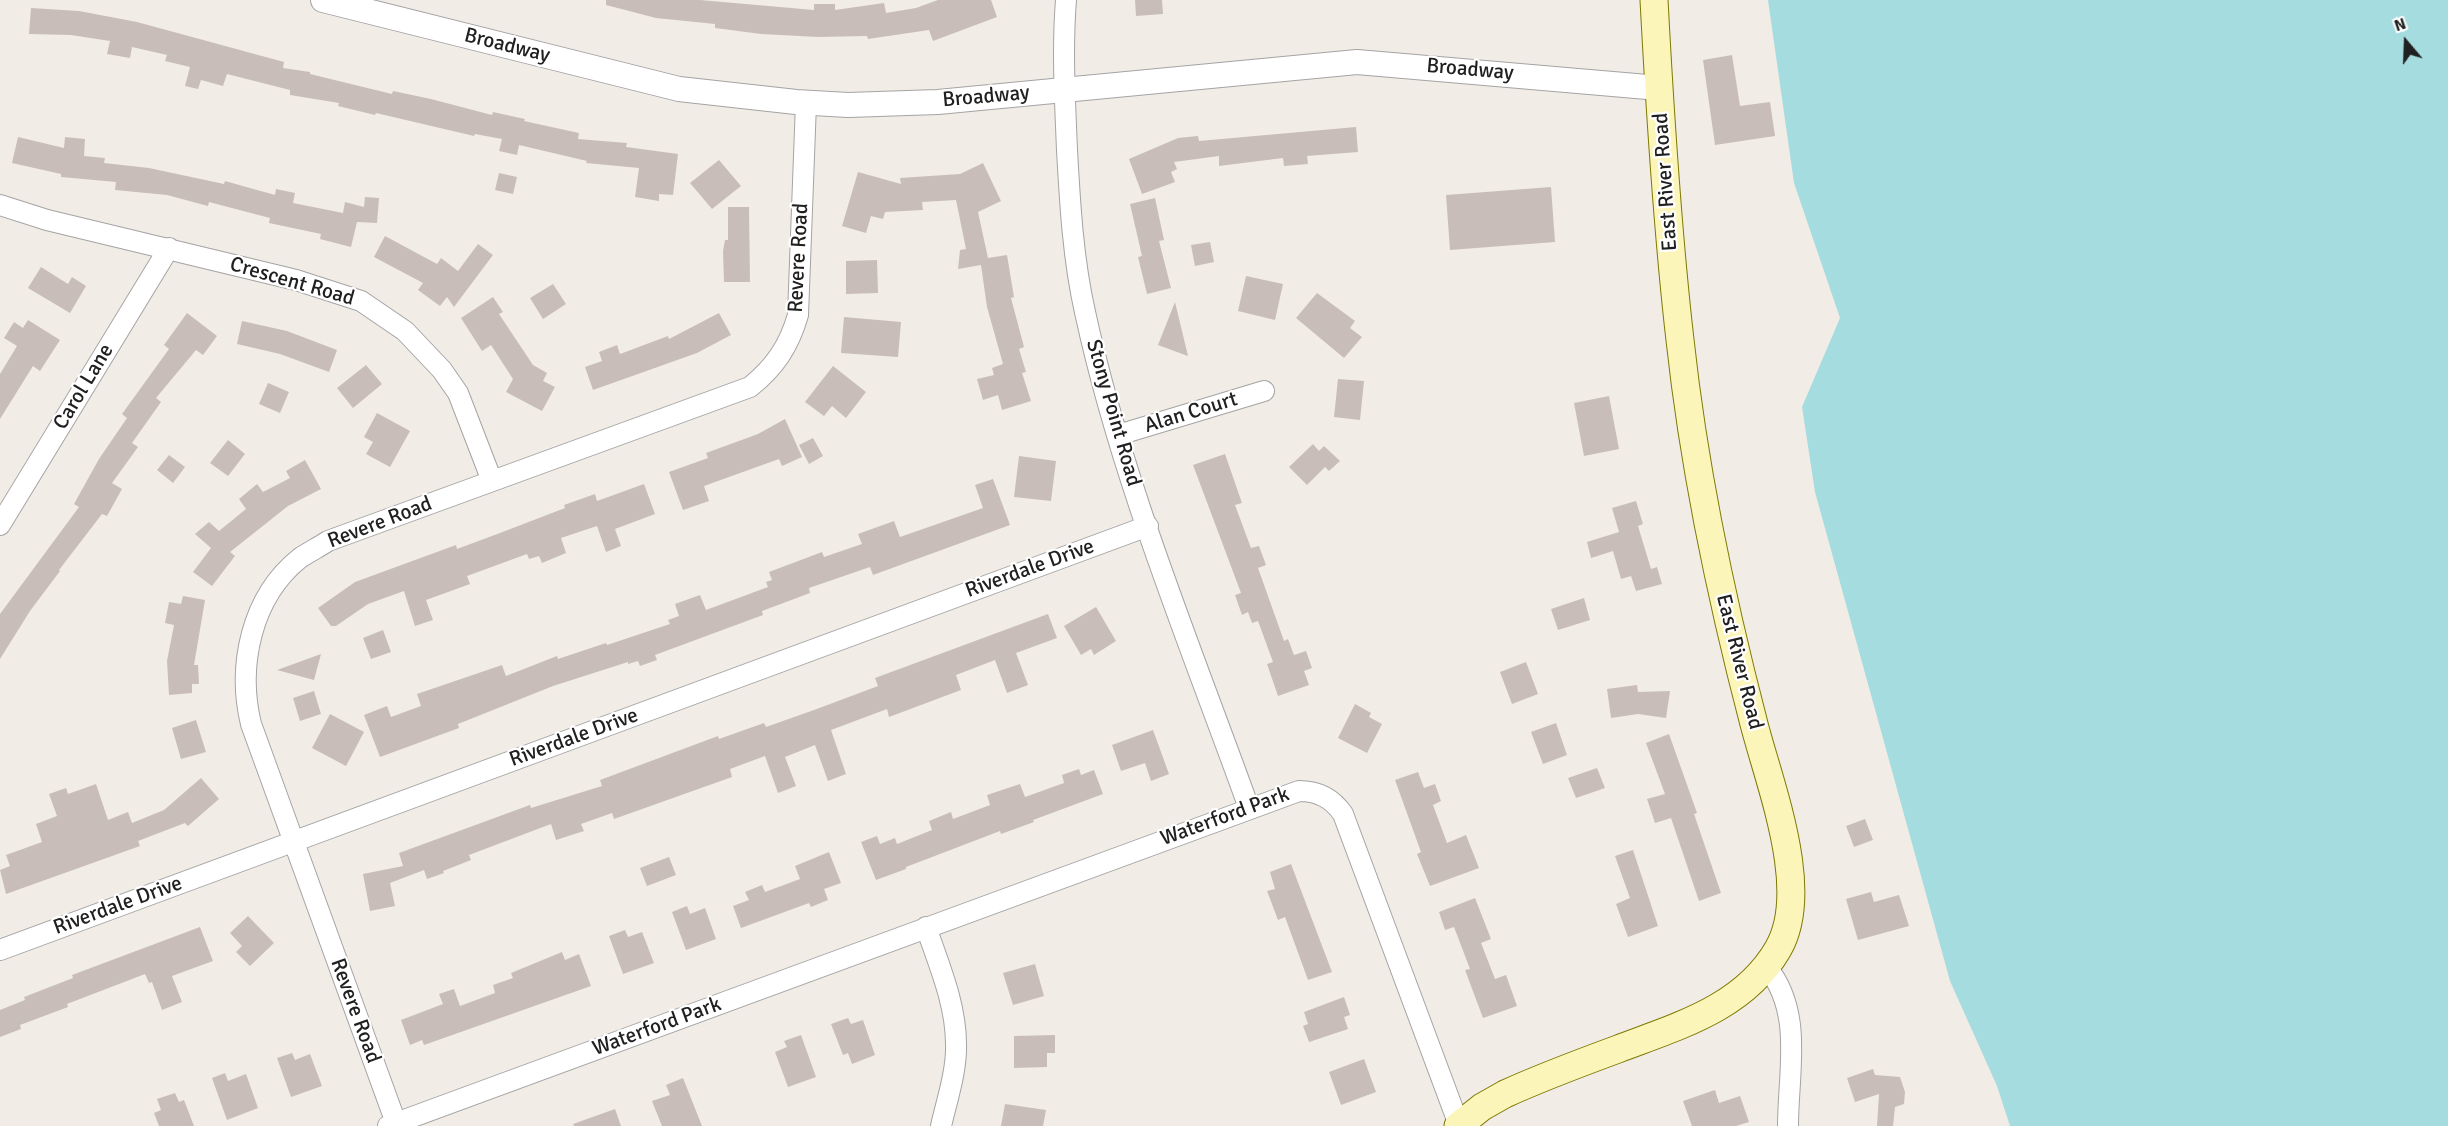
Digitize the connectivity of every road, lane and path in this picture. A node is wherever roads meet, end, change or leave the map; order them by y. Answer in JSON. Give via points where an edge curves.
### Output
{"nodes":[{"id":1,"x":323,"y":0,"type":"edge"},
{"id":2,"x":1066,"y":0,"type":"edge"},
{"id":3,"x":1654,"y":0,"type":"edge"},
{"id":4,"x":1659,"y":88,"type":"junction"},
{"id":5,"x":1064,"y":90,"type":"junction"},
{"id":6,"x":806,"y":103,"type":"junction"},
{"id":7,"x":0,"y":205,"type":"edge"},
{"id":8,"x":169,"y":248,"type":"junction"},
{"id":9,"x":1264,"y":391,"type":"dead end"},
{"id":10,"x":1118,"y":435,"type":"junction"},
{"id":11,"x":492,"y":481,"type":"junction"},
{"id":12,"x":0,"y":525,"type":"edge"},
{"id":13,"x":1148,"y":525,"type":"junction"},
{"id":14,"x":1249,"y":808,"type":"junction"},
{"id":15,"x":294,"y":841,"type":"junction"},
{"id":16,"x":926,"y":927,"type":"junction"},
{"id":17,"x":0,"y":950,"type":"edge"},
{"id":18,"x":1766,"y":966,"type":"junction"},
{"id":19,"x":392,"y":1125,"type":"edge"},
{"id":20,"x":1458,"y":1125,"type":"edge"},
{"id":21,"x":941,"y":1126,"type":"edge"},
{"id":22,"x":1788,"y":1126,"type":"edge"}],
"edges":[{"from":1,"to":6,"type":"street","name":"Broadway","via":[[680,89]]},
{"from":2,"to":5,"type":"street","name":"Stony Point Road"},
{"from":3,"to":4,"type":"main road","name":"East River Road"},
{"from":4,"to":5,"type":"street","name":"Broadway","via":[[1357,62]]},
{"from":4,"to":18,"type":"main road","name":"East River Road","via":[[1680,343],[1708,525],[1789,864],[1792,892],[1787,929]]},
{"from":5,"to":6,"type":"street","name":"Broadway","via":[[938,102]]},
{"from":5,"to":10,"type":"street","name":"Stony Point Road","via":[[1069,185],[1084,309]]},
{"from":6,"to":11,"type":"street","name":"Revere Road","via":[[798,315],[791,338],[767,374],[750,387]]},
{"from":7,"to":8,"type":"street","name":"Crescent Road"},
{"from":8,"to":11,"type":"street","name":"Crescent Road","via":[[297,280],[361,301],[405,331],[458,393]]},
{"from":8,"to":12,"type":"street","name":"Carol Lane"},
{"from":9,"to":10,"type":"street","name":"Alan Court"},
{"from":10,"to":13,"type":"street","name":"Stony Point Road"},
{"from":11,"to":15,"type":"street","name":"Revere Road","via":[[328,541],[300,559],[276,583],[261,608],[246,661],[244,698]]},
{"from":13,"to":14,"type":"street","name":"Stony Point Road"},
{"from":13,"to":15,"type":"street","name":"Riverdale Drive"},
{"from":14,"to":16,"type":"street","name":"Waterford Park"},
{"from":14,"to":20,"type":"street","name":"Waterford Park","via":[[1309,791],[1329,799],[1343,814]]},
{"from":15,"to":17,"type":"street","name":"Riverdale Drive"},
{"from":15,"to":19,"type":"street","name":"Revere Road"},
{"from":16,"to":19,"type":"street","name":"Waterford Park"},
{"from":16,"to":21,"type":"street","via":[[950,998],[957,1047]]},
{"from":18,"to":20,"type":"main road","name":"East River Road","via":[[1738,995],[1707,1014],[1505,1094]]},
{"from":18,"to":22,"type":"street","via":[[1789,1009]]}]}
